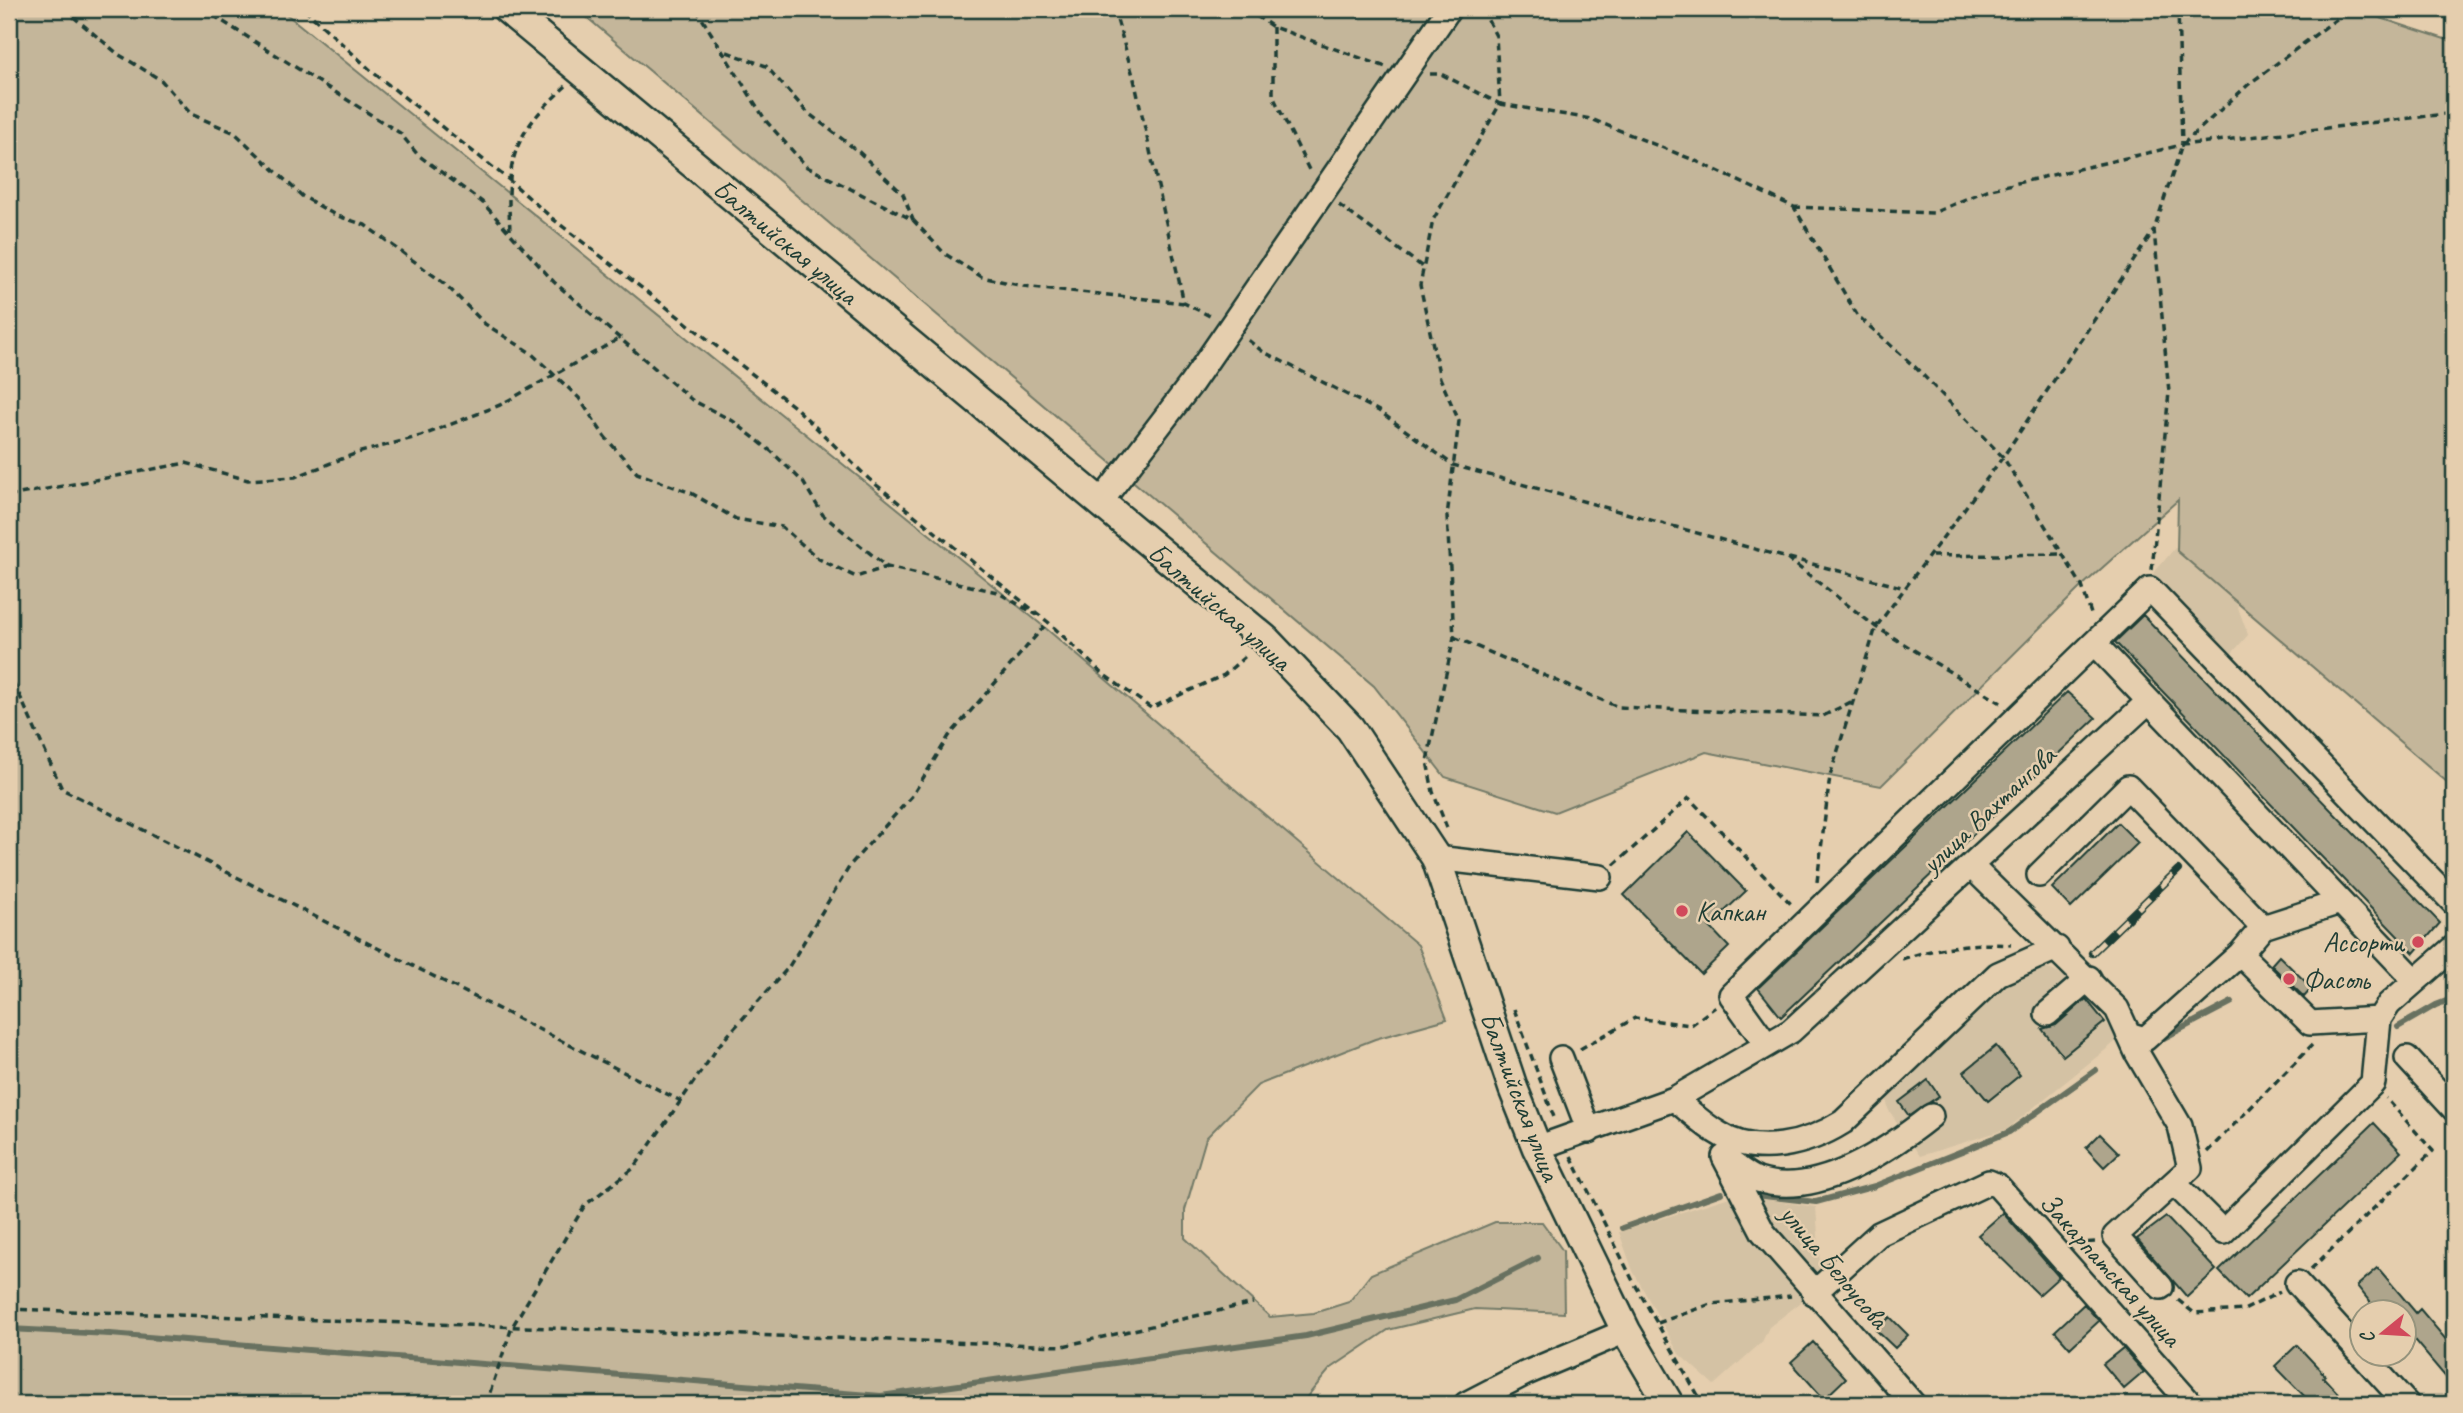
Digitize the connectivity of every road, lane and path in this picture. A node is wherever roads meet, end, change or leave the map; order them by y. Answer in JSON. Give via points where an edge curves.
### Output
{"nodes":[{"id":1,"x":64,"y":9,"type":"edge"},
{"id":2,"x":203,"y":9,"type":"edge"},
{"id":3,"x":304,"y":9,"type":"edge"},
{"id":4,"x":507,"y":9,"type":"edge"},
{"id":5,"x":690,"y":9,"type":"edge"},
{"id":6,"x":696,"y":9,"type":"edge"},
{"id":7,"x":1114,"y":9,"type":"edge"},
{"id":8,"x":1449,"y":9,"type":"edge"},
{"id":9,"x":2178,"y":9,"type":"edge"},
{"id":10,"x":2350,"y":9,"type":"edge"},
{"id":11,"x":700,"y":19,"type":"junction"},
{"id":12,"x":1273,"y":27,"type":"dead end"},
{"id":13,"x":724,"y":52,"type":"junction"},
{"id":14,"x":569,"y":83,"type":"dead end"},
{"id":15,"x":2454,"y":113,"type":"edge"},
{"id":16,"x":2182,"y":145,"type":"junction"},
{"id":17,"x":509,"y":180,"type":"junction"},
{"id":18,"x":1323,"y":193,"type":"junction"},
{"id":19,"x":1794,"y":207,"type":"junction"},
{"id":20,"x":913,"y":220,"type":"junction"},
{"id":21,"x":2154,"y":230,"type":"junction"},
{"id":22,"x":510,"y":232,"type":"junction"},
{"id":23,"x":1424,"y":268,"type":"junction"},
{"id":24,"x":1184,"y":303,"type":"junction"},
{"id":25,"x":1230,"y":326,"type":"junction"},
{"id":26,"x":622,"y":337,"type":"junction"},
{"id":27,"x":554,"y":375,"type":"junction"},
{"id":28,"x":2003,"y":457,"type":"junction"},
{"id":29,"x":1454,"y":465,"type":"junction"},
{"id":30,"x":9,"y":496,"type":"edge"},
{"id":31,"x":1100,"y":503,"type":"junction"},
{"id":32,"x":2063,"y":554,"type":"junction"},
{"id":33,"x":1931,"y":556,"type":"junction"},
{"id":34,"x":1787,"y":558,"type":"junction"},
{"id":35,"x":887,"y":567,"type":"junction"},
{"id":36,"x":1905,"y":588,"type":"junction"},
{"id":37,"x":2150,"y":589,"type":"junction"},
{"id":38,"x":1048,"y":622,"type":"junction"},
{"id":39,"x":1876,"y":627,"type":"junction"},
{"id":40,"x":1454,"y":637,"type":"junction"},
{"id":41,"x":1265,"y":639,"type":"junction"},
{"id":42,"x":2094,"y":643,"type":"junction"},
{"id":43,"x":9,"y":672,"type":"edge"},
{"id":44,"x":1853,"y":701,"type":"junction"},
{"id":45,"x":2149,"y":701,"type":"junction"},
{"id":46,"x":2019,"y":715,"type":"junction"},
{"id":47,"x":1448,"y":859,"type":"junction"},
{"id":48,"x":1971,"y":866,"type":"junction"},
{"id":49,"x":2039,"y":875,"type":"dead end"},
{"id":50,"x":1600,"y":877,"type":"joint"},
{"id":51,"x":2340,"y":902,"type":"junction"},
{"id":52,"x":2454,"y":903,"type":"edge"},
{"id":53,"x":1810,"y":918,"type":"junction"},
{"id":54,"x":2263,"y":927,"type":"junction"},
{"id":55,"x":2015,"y":946,"type":"dead end"},
{"id":56,"x":2454,"y":947,"type":"edge"},
{"id":57,"x":2057,"y":948,"type":"junction"},
{"id":58,"x":2240,"y":954,"type":"junction"},
{"id":59,"x":1898,"y":960,"type":"dead end"},
{"id":60,"x":2088,"y":978,"type":"junction"},
{"id":61,"x":2415,"y":980,"type":"junction"},
{"id":62,"x":1731,"y":995,"type":"junction"},
{"id":63,"x":2047,"y":1014,"type":"dead end"},
{"id":64,"x":2379,"y":1018,"type":"junction"},
{"id":65,"x":2325,"y":1022,"type":"junction"},
{"id":66,"x":2128,"y":1034,"type":"junction"},
{"id":67,"x":1767,"y":1045,"type":"junction"},
{"id":68,"x":1561,"y":1058,"type":"joint"},
{"id":69,"x":2407,"y":1058,"type":"dead end"},
{"id":70,"x":2373,"y":1083,"type":"junction"},
{"id":71,"x":1674,"y":1099,"type":"junction"},
{"id":72,"x":681,"y":1101,"type":"junction"},
{"id":73,"x":2454,"y":1109,"type":"edge"},
{"id":74,"x":1931,"y":1116,"type":"dead end"},
{"id":75,"x":1589,"y":1130,"type":"junction"},
{"id":76,"x":1536,"y":1148,"type":"junction"},
{"id":77,"x":1724,"y":1157,"type":"junction"},
{"id":78,"x":2182,"y":1175,"type":"junction"},
{"id":79,"x":2094,"y":1243,"type":"dead end"},
{"id":80,"x":2068,"y":1244,"type":"dead end"},
{"id":81,"x":2297,"y":1283,"type":"junction"},
{"id":82,"x":2161,"y":1287,"type":"joint"},
{"id":83,"x":1814,"y":1293,"type":"junction"},
{"id":84,"x":1253,"y":1303,"type":"dead end"},
{"id":85,"x":9,"y":1309,"type":"edge"},
{"id":86,"x":1658,"y":1323,"type":"dead end"},
{"id":87,"x":512,"y":1326,"type":"junction"},
{"id":88,"x":1626,"y":1331,"type":"junction"},
{"id":89,"x":486,"y":1404,"type":"edge"},
{"id":90,"x":1466,"y":1404,"type":"edge"},
{"id":91,"x":1669,"y":1404,"type":"edge"},
{"id":92,"x":1913,"y":1404,"type":"edge"},
{"id":93,"x":2191,"y":1404,"type":"edge"},
{"id":94,"x":2407,"y":1404,"type":"edge"}],
"edges":[{"from":1,"to":27,"type":"path","via":[[118,54],[161,80],[191,114],[235,133],[302,195],[335,215],[365,225],[445,284],[485,324],[531,353]]},
{"from":2,"to":22,"type":"path","via":[[400,133],[418,155],[482,202]]},
{"from":3,"to":17,"type":"path","via":[[375,74]]},
{"from":4,"to":31,"type":"main road","name":"Балтийская улица"},
{"from":5,"to":11,"type":"path"},
{"from":6,"to":11,"type":"path"},
{"from":7,"to":24,"type":"path"},
{"from":8,"to":18,"type":"street"},
{"from":9,"to":16,"type":"path"},
{"from":10,"to":16,"type":"path","via":[[2249,84]]},
{"from":11,"to":13,"type":"path"},
{"from":12,"to":18,"type":"path","via":[[1273,96]]},
{"from":13,"to":20,"type":"path","via":[[766,66],[807,112],[904,194]]},
{"from":13,"to":20,"type":"path","via":[[766,121],[807,167]]},
{"from":14,"to":17,"type":"path","via":[[543,107],[523,135]]},
{"from":15,"to":16,"type":"path"},
{"from":16,"to":19,"type":"path","via":[[1987,190],[1933,213]]},
{"from":16,"to":21,"type":"path"},
{"from":17,"to":22,"type":"path"},
{"from":17,"to":38,"type":"path","via":[[796,408],[869,479]]},
{"from":18,"to":23,"type":"path"},
{"from":18,"to":25,"type":"street"},
{"from":19,"to":23,"type":"path","via":[[1591,119],[1500,104],[1433,220]]},
{"from":19,"to":28,"type":"path","via":[[1857,315]]},
{"from":20,"to":24,"type":"path","via":[[945,254],[982,277],[1023,286]]},
{"from":21,"to":28,"type":"path"},
{"from":21,"to":37,"type":"path","via":[[2169,392]]},
{"from":22,"to":26,"type":"path","via":[[554,282]]},
{"from":23,"to":29,"type":"path","via":[[1420,285],[1440,378],[1460,421]]},
{"from":24,"to":25,"type":"path"},
{"from":25,"to":29,"type":"path","via":[[1262,351],[1379,411]]},
{"from":25,"to":31,"type":"street"},
{"from":26,"to":27,"type":"path"},
{"from":26,"to":35,"type":"path","via":[[692,400],[733,421],[772,452],[803,482],[823,515]]},
{"from":27,"to":30,"type":"path","via":[[500,404],[421,436],[357,453],[295,477],[248,480],[186,463]]},
{"from":27,"to":35,"type":"path","via":[[579,398],[637,473],[691,493],[736,519],[782,527],[819,559],[856,577]]},
{"from":28,"to":32,"type":"path"},
{"from":28,"to":33,"type":"path"},
{"from":29,"to":34,"type":"path"},
{"from":29,"to":40,"type":"path","via":[[1447,516]]},
{"from":31,"to":41,"type":"main road","name":"Балтийская улица"},
{"from":32,"to":33,"type":"path"},
{"from":32,"to":42,"type":"path","via":[[2091,606]]},
{"from":33,"to":36,"type":"path"},
{"from":34,"to":36,"type":"path"},
{"from":34,"to":39,"type":"path"},
{"from":35,"to":38,"type":"path","via":[[997,592]]},
{"from":36,"to":39,"type":"path"},
{"from":37,"to":42,"type":"street"},
{"from":37,"to":52,"type":"street"},
{"from":38,"to":41,"type":"path","via":[[1103,674],[1151,708],[1224,675]]},
{"from":38,"to":72,"type":"path","via":[[949,736],[912,796],[851,864],[788,968],[721,1043]]},
{"from":39,"to":44,"type":"path"},
{"from":39,"to":46,"type":"path"},
{"from":40,"to":44,"type":"path","via":[[1618,707],[1823,716]]},
{"from":40,"to":47,"type":"path","via":[[1427,761]]},
{"from":41,"to":47,"type":"main road","name":"Балтийская улица","via":[[1350,728]]},
{"from":42,"to":45,"type":"street"},
{"from":42,"to":46,"type":"street"},
{"from":43,"to":72,"type":"path","via":[[62,789]]},
{"from":44,"to":53,"type":"path","via":[[1830,776]]},
{"from":45,"to":48,"type":"street","name":"улица Вахтангова"},
{"from":45,"to":51,"type":"street"},
{"from":46,"to":53,"type":"street"},
{"from":47,"to":50,"type":"street"},
{"from":47,"to":76,"type":"main road","name":"Балтийская улица","via":[[1513,1088]]},
{"from":48,"to":57,"type":"street"},
{"from":48,"to":67,"type":"street","name":"улица Вахтангова","via":[[1791,1031]]},
{"from":49,"to":54,"type":"street","via":[[2128,788]]},
{"from":50,"to":53,"type":"path","via":[[1689,798]]},
{"from":51,"to":54,"type":"street"},
{"from":51,"to":61,"type":"street"},
{"from":53,"to":62,"type":"street"},
{"from":54,"to":58,"type":"street"},
{"from":55,"to":59,"type":"path","via":[[1973,943]]},
{"from":56,"to":61,"type":"street"},
{"from":57,"to":60,"type":"street"},
{"from":57,"to":71,"type":"street","via":[[1998,974],[1852,1113],[1822,1135],[1796,1144],[1745,1144],[1719,1135]]},
{"from":58,"to":65,"type":"street","via":[[2310,1023]]},
{"from":58,"to":66,"type":"street","via":[[2145,1039]]},
{"from":60,"to":63,"type":"street"},
{"from":60,"to":66,"type":"street","via":[[2117,1009]]},
{"from":61,"to":64,"type":"street"},
{"from":62,"to":67,"type":"street"},
{"from":62,"to":68,"type":"path","via":[[1690,1025],[1635,1018]]},
{"from":64,"to":65,"type":"street"},
{"from":64,"to":70,"type":"street"},
{"from":65,"to":78,"type":"path","via":[[2315,1042]]},
{"from":66,"to":78,"type":"street","via":[[2180,1126]]},
{"from":67,"to":71,"type":"street","name":"улица Вахтангова"},
{"from":68,"to":75,"type":"street"},
{"from":69,"to":73,"type":"street"},
{"from":70,"to":78,"type":"street","via":[[2223,1232]]},
{"from":70,"to":81,"type":"path","via":[[2433,1151]]},
{"from":71,"to":75,"type":"street","name":"улица Вахтангова"},
{"from":71,"to":77,"type":"street","via":[[1691,1125]]},
{"from":72,"to":87,"type":"path","via":[[634,1167],[585,1205]]},
{"from":74,"to":77,"type":"street","via":[[1906,1136],[1863,1159],[1805,1183],[1756,1179]]},
{"from":75,"to":76,"type":"street","name":"улица Вахтангова"},
{"from":76,"to":88,"type":"main road","name":"Балтийская улица"},
{"from":77,"to":83,"type":"street","name":"улица Белоусова","via":[[1763,1232]]},
{"from":78,"to":82,"type":"street","via":[[2115,1237]]},
{"from":79,"to":80,"type":"path"},
{"from":81,"to":82,"type":"path","via":[[2244,1310],[2194,1312]]},
{"from":81,"to":94,"type":"street"},
{"from":83,"to":86,"type":"path","via":[[1711,1304]]},
{"from":83,"to":92,"type":"street","name":"улица Белоусова"},
{"from":83,"to":93,"type":"street","name":"Закарпатская улица","via":[[1879,1234],[1989,1182],[1998,1186]]},
{"from":84,"to":87,"type":"path","via":[[1063,1346]]},
{"from":85,"to":87,"type":"path"},
{"from":87,"to":89,"type":"path"},
{"from":88,"to":90,"type":"street"},
{"from":88,"to":91,"type":"main road","name":"Балтийская улица"}]}
